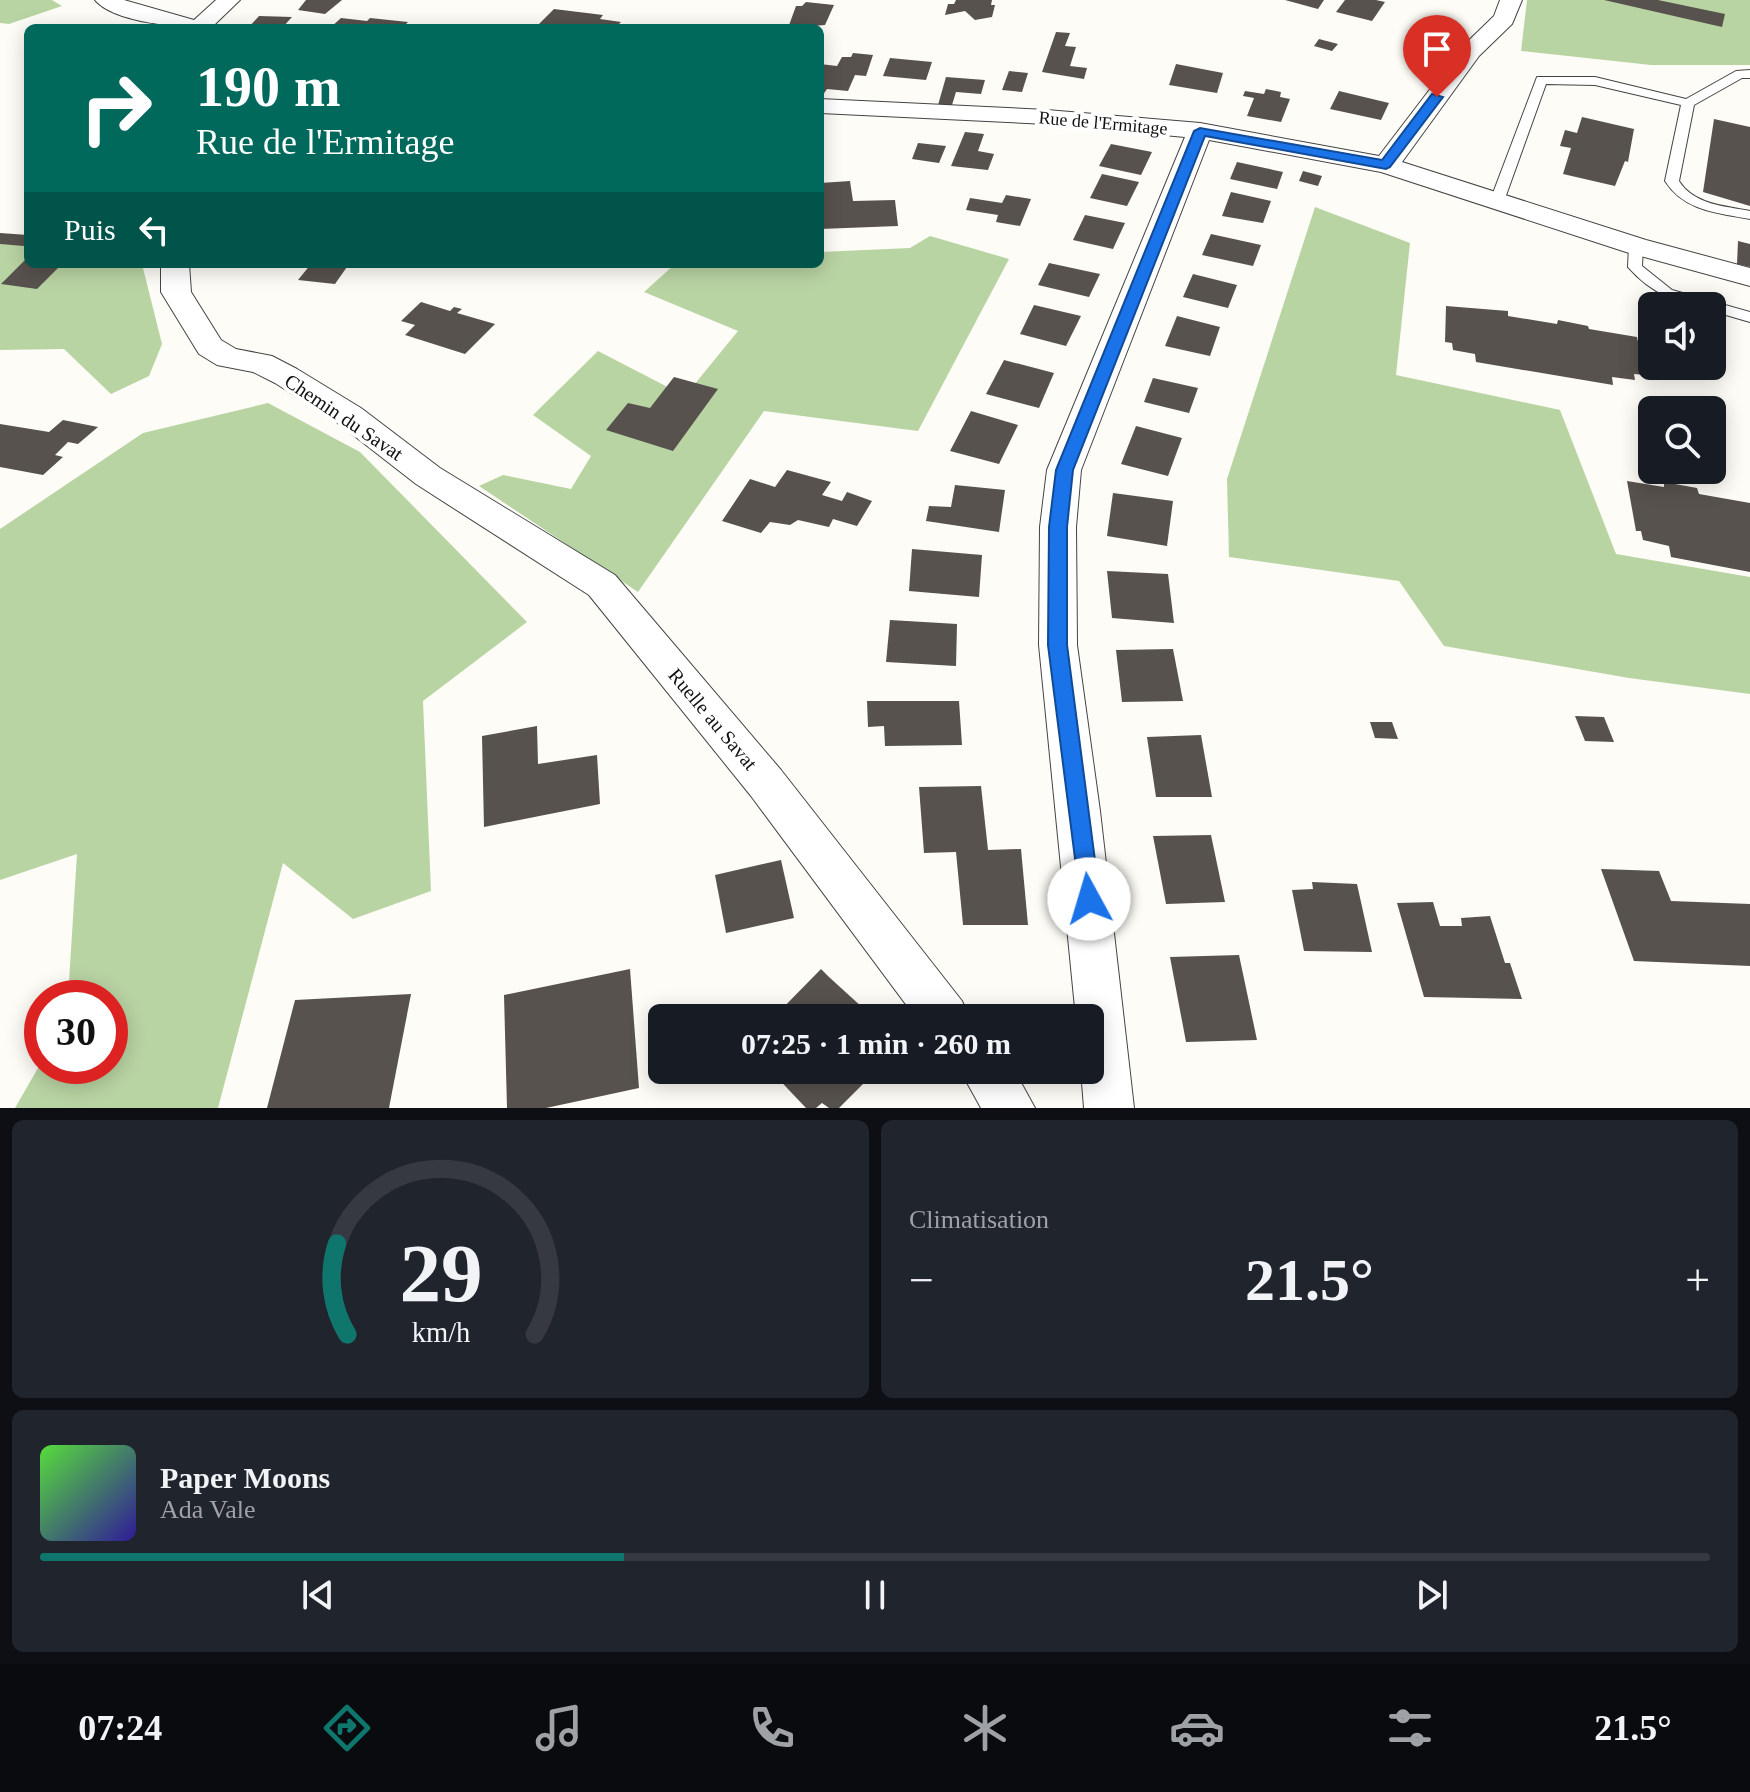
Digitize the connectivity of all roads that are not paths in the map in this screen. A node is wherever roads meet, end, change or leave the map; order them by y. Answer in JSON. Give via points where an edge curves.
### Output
{"nodes":[{"id":1,"x":106,"y":0,"type":"edge"},
{"id":2,"x":229,"y":0,"type":"edge"},
{"id":3,"x":1511,"y":0,"type":"edge"},
{"id":4,"x":185,"y":24,"type":"edge"},
{"id":5,"x":204,"y":24,"type":"edge"},
{"id":6,"x":1750,"y":74,"type":"edge"},
{"id":7,"x":1688,"y":103,"type":"junction"},
{"id":8,"x":824,"y":106,"type":"edge"},
{"id":9,"x":1200,"y":131,"type":"junction"},
{"id":10,"x":1386,"y":165,"type":"junction"},
{"id":11,"x":1497,"y":201,"type":"junction"},
{"id":12,"x":1750,"y":215,"type":"edge"},
{"id":13,"x":1636,"y":246,"type":"junction"},
{"id":14,"x":175,"y":268,"type":"edge"},
{"id":15,"x":1750,"y":277,"type":"edge"},
{"id":16,"x":1666,"y":292,"type":"edge"},
{"id":17,"x":1726,"y":310,"type":"edge"},
{"id":18,"x":1750,"y":317,"type":"edge"},
{"id":19,"x":428,"y":476,"type":"joint"},
{"id":20,"x":934,"y":1004,"type":"edge"},
{"id":21,"x":994,"y":1084,"type":"edge"},
{"id":22,"x":1010,"y":1108,"type":"edge"},
{"id":23,"x":1109,"y":1108,"type":"edge"}],
"edges":[{"from":1,"to":4,"type":"street"},
{"from":2,"to":5,"type":"street"},
{"from":3,"to":10,"type":"street","via":[[1504,19],[1471,51]]},
{"from":6,"to":7,"type":"lane","via":[[1740,74]]},
{"from":7,"to":11,"type":"lane","via":[[1595,81],[1541,80]]},
{"from":7,"to":12,"type":"lane","via":[[1674,186],[1696,202]]},
{"from":8,"to":9,"type":"street","name":"Rue de l'Ermitage"},
{"from":9,"to":10,"type":"street","name":"Rue de l'Ermitage"},
{"from":9,"to":23,"type":"street","via":[[1064,470],[1058,527],[1058,645]]},
{"from":10,"to":11,"type":"street","name":"Rue de l'Ermitage"},
{"from":11,"to":13,"type":"street","name":"Rue de l'Ermitage"},
{"from":13,"to":15,"type":"street","name":"Rue de l'Ermitage"},
{"from":13,"to":16,"type":"lane","via":[[1635,267]]},
{"from":14,"to":19,"type":"street","name":"Chemin du Savat","via":[[176,292],[210,347],[286,376],[350,416]]},
{"from":17,"to":18,"type":"lane"},
{"from":19,"to":20,"type":"street","name":"Ruelle au Savat","via":[[602,585],[766,783]]},
{"from":21,"to":22,"type":"street"}]}
